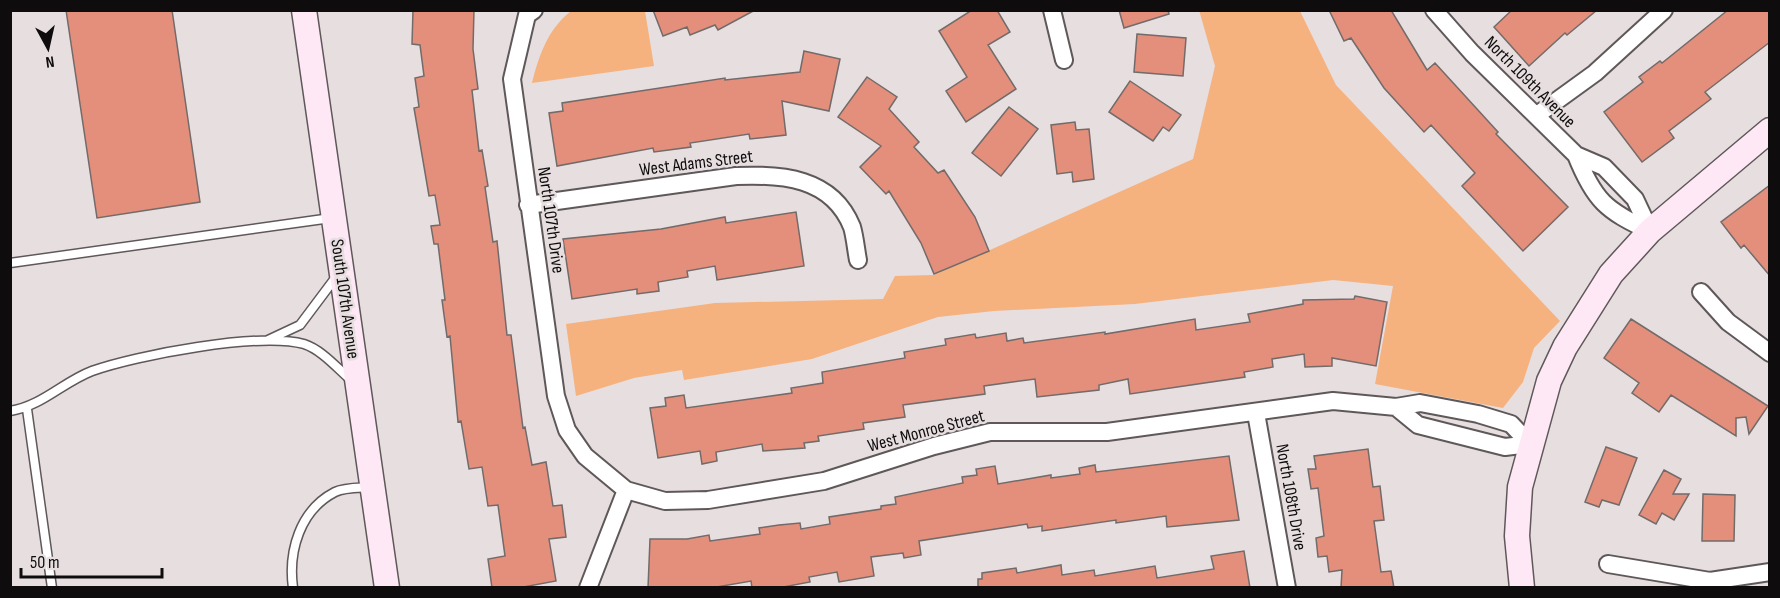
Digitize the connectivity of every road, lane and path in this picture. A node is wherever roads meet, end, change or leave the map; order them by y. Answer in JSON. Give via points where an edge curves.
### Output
{"nodes":[{"id":1,"x":304,"y":10,"type":"edge"},
{"id":2,"x":1052,"y":10,"type":"edge"},
{"id":3,"x":1434,"y":10,"type":"edge"},
{"id":4,"x":1664,"y":10,"type":"edge"},
{"id":5,"x":530,"y":13,"type":"edge"},
{"id":6,"x":1064,"y":60,"type":"dead end"},
{"id":7,"x":1537,"y":115,"type":"junction"},
{"id":8,"x":1770,"y":130,"type":"edge"},
{"id":9,"x":1576,"y":155,"type":"junction"},
{"id":10,"x":528,"y":205,"type":"junction"},
{"id":11,"x":333,"y":218,"type":"junction"},
{"id":12,"x":1650,"y":231,"type":"junction"},
{"id":13,"x":858,"y":260,"type":"dead end"},
{"id":14,"x":10,"y":263,"type":"edge"},
{"id":15,"x":341,"y":269,"type":"junction"},
{"id":16,"x":1701,"y":292,"type":"dead end"},
{"id":17,"x":268,"y":340,"type":"junction"},
{"id":18,"x":1770,"y":353,"type":"edge"},
{"id":19,"x":358,"y":387,"type":"junction"},
{"id":20,"x":1396,"y":407,"type":"junction"},
{"id":21,"x":27,"y":409,"type":"junction"},
{"id":22,"x":10,"y":411,"type":"edge"},
{"id":23,"x":1256,"y":413,"type":"junction"},
{"id":24,"x":567,"y":430,"type":"joint"},
{"id":25,"x":1530,"y":444,"type":"junction"},
{"id":26,"x":372,"y":487,"type":"junction"},
{"id":27,"x":626,"y":490,"type":"junction"},
{"id":28,"x":1608,"y":564,"type":"dead end"},
{"id":29,"x":1770,"y":572,"type":"edge"},
{"id":30,"x":52,"y":588,"type":"edge"},
{"id":31,"x":293,"y":588,"type":"edge"},
{"id":32,"x":387,"y":588,"type":"edge"},
{"id":33,"x":588,"y":588,"type":"edge"},
{"id":34,"x":1287,"y":588,"type":"edge"},
{"id":35,"x":1522,"y":588,"type":"edge"}],
"edges":[{"from":1,"to":11,"type":"main road","name":"South 107th Avenue"},
{"from":2,"to":6,"type":"street"},
{"from":3,"to":7,"type":"street","name":"North 109th Avenue"},
{"from":4,"to":7,"type":"street","via":[[1595,73]]},
{"from":5,"to":10,"type":"street","name":"North 107th Drive","via":[[512,79]]},
{"from":7,"to":9,"type":"street","name":"North 109th Avenue"},
{"from":8,"to":12,"type":"main road"},
{"from":9,"to":12,"type":"street","name":"North 109th Avenue","via":[[1604,167],[1635,199]]},
{"from":9,"to":12,"type":"street","name":"North 109th Avenue","via":[[1588,185],[1618,217]]},
{"from":10,"to":13,"type":"street","name":"West Adams Street","via":[[736,176],[801,179],[823,192],[839,208],[852,227]]},
{"from":10,"to":24,"type":"street","name":"North 107th Drive","via":[[556,396]]},
{"from":11,"to":14,"type":"lane"},
{"from":11,"to":15,"type":"main road","name":"South 107th Avenue"},
{"from":12,"to":25,"type":"main road","via":[[1611,274],[1565,347],[1549,381]]},
{"from":15,"to":17,"type":"lane","via":[[300,325]]},
{"from":15,"to":19,"type":"main road","name":"South 107th Avenue"},
{"from":16,"to":18,"type":"street","via":[[1728,322]]},
{"from":17,"to":19,"type":"lane","via":[[305,345],[324,356]]},
{"from":17,"to":21,"type":"lane","via":[[157,353],[90,372]]},
{"from":19,"to":26,"type":"main road","name":"South 107th Avenue"},
{"from":20,"to":23,"type":"street","name":"West Monroe Street","via":[[1333,402]]},
{"from":20,"to":25,"type":"street","via":[[1418,425],[1505,447]]},
{"from":20,"to":25,"type":"street","name":"West Monroe Street","via":[[1420,403],[1478,414],[1510,424]]},
{"from":21,"to":22,"type":"lane"},
{"from":21,"to":30,"type":"lane"},
{"from":23,"to":27,"type":"street","name":"West Monroe Street","via":[[1107,432],[990,432],[824,481],[708,500],[665,501]]},
{"from":23,"to":34,"type":"street","name":"North 108th Drive"},
{"from":24,"to":27,"type":"street","name":"West Monroe Street","via":[[585,456]]},
{"from":25,"to":35,"type":"main road","via":[[1520,487],[1517,536]]},
{"from":26,"to":31,"type":"lane","via":[[337,490],[315,505],[297,534],[290,569]]},
{"from":26,"to":32,"type":"main road","name":"South 107th Avenue"},
{"from":27,"to":33,"type":"street"},
{"from":28,"to":29,"type":"street","via":[[1710,581]]}]}
